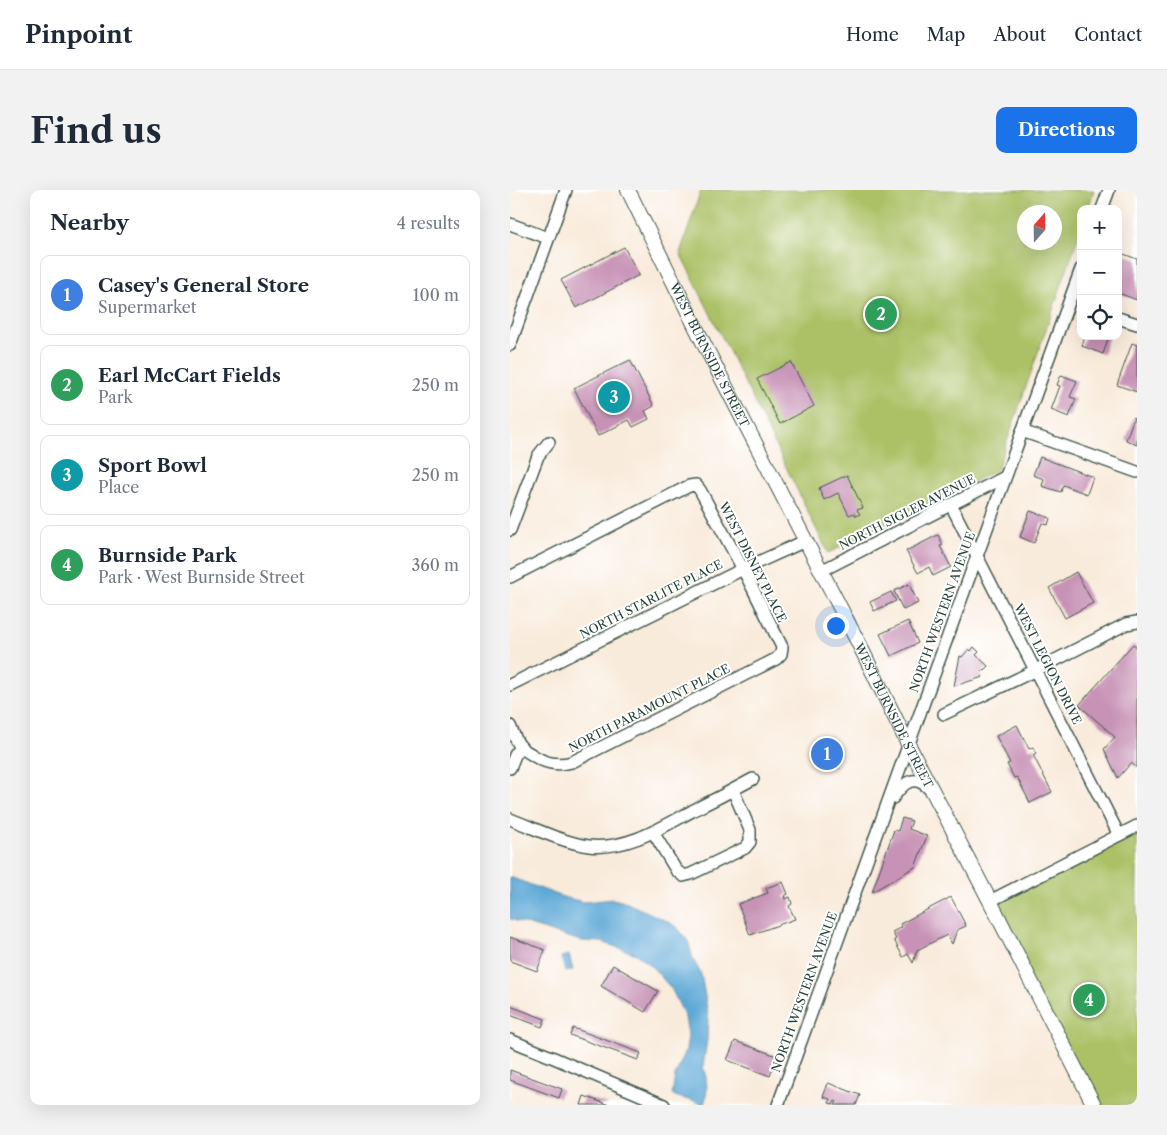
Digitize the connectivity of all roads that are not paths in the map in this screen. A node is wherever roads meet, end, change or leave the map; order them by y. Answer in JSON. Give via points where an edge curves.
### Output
{"nodes":[{"id":1,"x":566,"y":190,"type":"edge"},
{"id":2,"x":628,"y":190,"type":"edge"},
{"id":3,"x":1109,"y":190,"type":"edge"},
{"id":4,"x":1103,"y":205,"type":"edge"},
{"id":5,"x":510,"y":224,"type":"edge"},
{"id":6,"x":548,"y":238,"type":"junction"},
{"id":7,"x":1075,"y":302,"type":"edge"},
{"id":8,"x":1122,"y":319,"type":"edge"},
{"id":9,"x":1137,"y":324,"type":"edge"},
{"id":10,"x":510,"y":346,"type":"edge"},
{"id":11,"x":1022,"y":431,"type":"junction"},
{"id":12,"x":549,"y":442,"type":"dead end"},
{"id":13,"x":1137,"y":472,"type":"edge"},
{"id":14,"x":1005,"y":477,"type":"junction"},
{"id":15,"x":951,"y":505,"type":"junction"},
{"id":16,"x":510,"y":530,"type":"edge"},
{"id":17,"x":805,"y":541,"type":"junction"},
{"id":18,"x":977,"y":555,"type":"junction"},
{"id":19,"x":743,"y":569,"type":"junction"},
{"id":20,"x":821,"y":571,"type":"junction"},
{"id":21,"x":510,"y":576,"type":"edge"},
{"id":22,"x":1135,"y":622,"type":"edge"},
{"id":23,"x":781,"y":654,"type":"joint"},
{"id":24,"x":1036,"y":670,"type":"junction"},
{"id":25,"x":510,"y":685,"type":"edge"},
{"id":26,"x":944,"y":714,"type":"dead end"},
{"id":27,"x":510,"y":726,"type":"edge"},
{"id":28,"x":908,"y":744,"type":"junction"},
{"id":29,"x":521,"y":747,"type":"junction"},
{"id":30,"x":510,"y":768,"type":"edge"},
{"id":31,"x":753,"y":779,"type":"dead end"},
{"id":32,"x":733,"y":790,"type":"junction"},
{"id":33,"x":935,"y":796,"type":"junction"},
{"id":34,"x":883,"y":814,"type":"junction"},
{"id":35,"x":510,"y":819,"type":"edge"},
{"id":36,"x":1137,"y":826,"type":"edge"},
{"id":37,"x":653,"y":832,"type":"junction"},
{"id":38,"x":1119,"y":835,"type":"junction"},
{"id":39,"x":990,"y":901,"type":"junction"},
{"id":40,"x":510,"y":1040,"type":"edge"},
{"id":41,"x":664,"y":1105,"type":"edge"},
{"id":42,"x":778,"y":1105,"type":"edge"},
{"id":43,"x":1094,"y":1105,"type":"edge"}],
"edges":[{"from":1,"to":6,"type":"street"},
{"from":2,"to":17,"type":"main road","name":"WEST BURNSIDE STREET"},
{"from":3,"to":4,"type":"street"},
{"from":5,"to":6,"type":"street"},
{"from":6,"to":10,"type":"street"},
{"from":7,"to":11,"type":"street","name":"NORTH WESTERN AVENUE"},
{"from":8,"to":9,"type":"street"},
{"from":11,"to":13,"type":"street"},
{"from":11,"to":14,"type":"street","name":"NORTH WESTERN AVENUE"},
{"from":12,"to":16,"type":"street","via":[[538,456]]},
{"from":14,"to":15,"type":"street","name":"NORTH SIGLER AVENUE"},
{"from":14,"to":18,"type":"street","name":"NORTH WESTERN AVENUE"},
{"from":15,"to":18,"type":"street","name":"WEST LEGION DRIVE"},
{"from":15,"to":20,"type":"street","name":"NORTH SIGLER AVENUE"},
{"from":17,"to":19,"type":"street","name":"NORTH STARLITE PLACE"},
{"from":17,"to":20,"type":"main road","name":"WEST BURNSIDE STREET"},
{"from":18,"to":24,"type":"street","name":"WEST LEGION DRIVE"},
{"from":18,"to":28,"type":"street","name":"NORTH WESTERN AVENUE"},
{"from":19,"to":21,"type":"street","name":"WEST DISNEY PLACE","via":[[696,485]]},
{"from":19,"to":23,"type":"street","name":"WEST DISNEY PLACE","via":[[782,647]]},
{"from":19,"to":25,"type":"street","name":"NORTH STARLITE PLACE"},
{"from":20,"to":28,"type":"main road","name":"WEST BURNSIDE STREET"},
{"from":22,"to":24,"type":"street"},
{"from":23,"to":29,"type":"street","name":"NORTH PARAMOUNT PLACE","via":[[572,762],[545,762]]},
{"from":24,"to":26,"type":"street"},
{"from":24,"to":38,"type":"street","name":"WEST LEGION DRIVE"},
{"from":27,"to":29,"type":"street"},
{"from":28,"to":33,"type":"main road","name":"WEST BURNSIDE STREET"},
{"from":28,"to":34,"type":"street","name":"NORTH WESTERN AVENUE"},
{"from":29,"to":30,"type":"street"},
{"from":31,"to":32,"type":"street"},
{"from":32,"to":37,"type":"street"},
{"from":32,"to":37,"type":"street","via":[[750,830],[750,842],[745,848],[683,876]]},
{"from":33,"to":34,"type":"street","via":[[922,783],[909,781],[901,786]]},
{"from":33,"to":39,"type":"main road","name":"WEST BURNSIDE STREET"},
{"from":34,"to":42,"type":"street","name":"NORTH WESTERN AVENUE"},
{"from":35,"to":37,"type":"street","via":[[589,846],[624,843]]},
{"from":36,"to":38,"type":"street"},
{"from":38,"to":39,"type":"street"},
{"from":39,"to":43,"type":"main road","name":"WEST BURNSIDE STREET"},
{"from":40,"to":41,"type":"street"}]}
